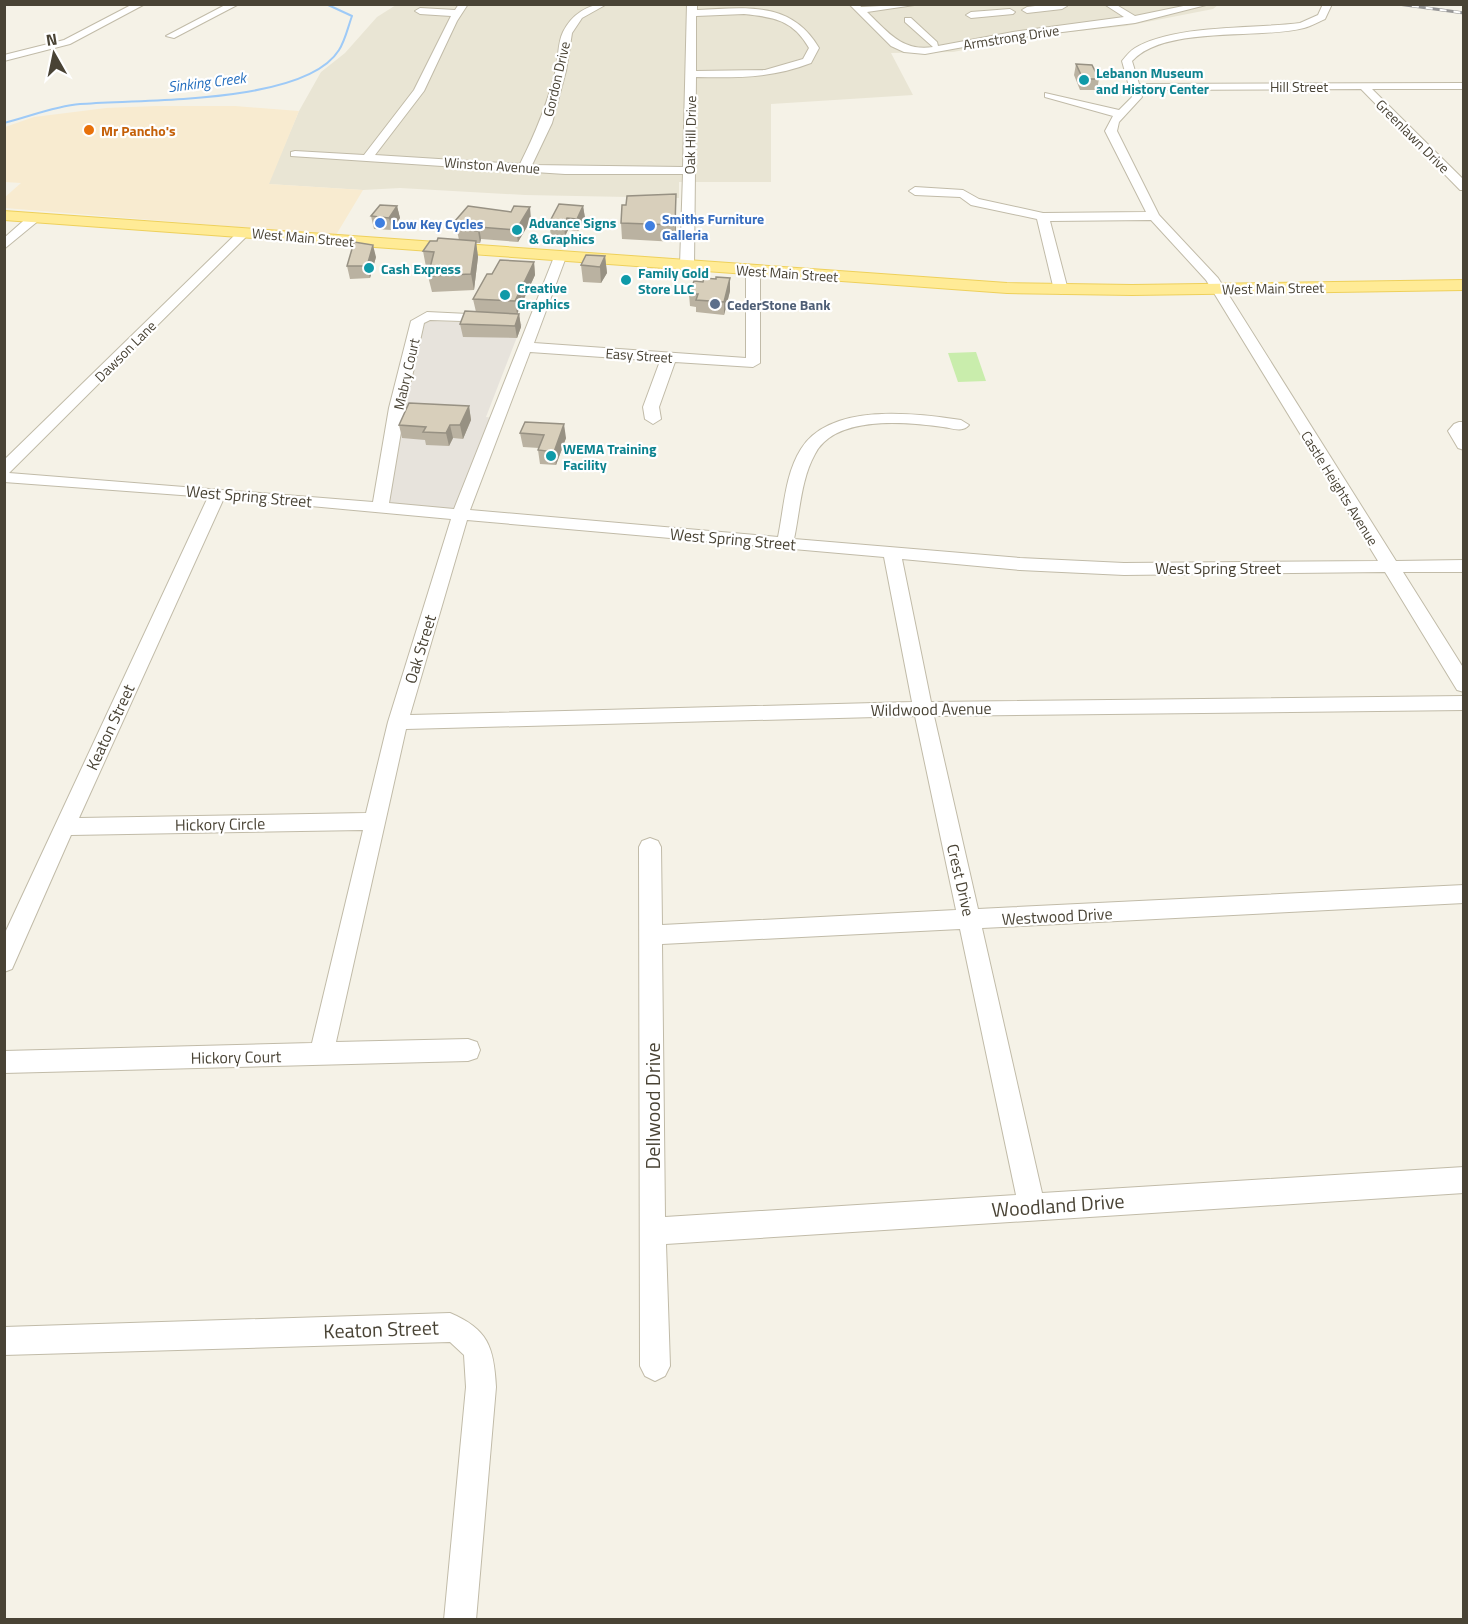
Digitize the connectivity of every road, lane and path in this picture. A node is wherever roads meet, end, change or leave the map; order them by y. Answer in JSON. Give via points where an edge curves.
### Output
{"nodes":[{"id":1,"x":141,"y":4,"type":"edge"},
{"id":2,"x":235,"y":4,"type":"edge"},
{"id":3,"x":603,"y":4,"type":"edge"},
{"id":4,"x":1108,"y":4,"type":"edge"},
{"id":5,"x":1161,"y":4,"type":"edge"},
{"id":6,"x":1206,"y":4,"type":"edge"},
{"id":7,"x":1328,"y":4,"type":"edge"},
{"id":8,"x":920,"y":6,"type":"edge"},
{"id":9,"x":1062,"y":6,"type":"dead end"},
{"id":10,"x":856,"y":7,"type":"edge"},
{"id":11,"x":1044,"y":8,"type":"junction"},
{"id":12,"x":1183,"y":8,"type":"edge"},
{"id":13,"x":460,"y":9,"type":"edge"},
{"id":14,"x":693,"y":9,"type":"edge"},
{"id":15,"x":1027,"y":10,"type":"dead end"},
{"id":16,"x":420,"y":11,"type":"dead end"},
{"id":17,"x":1010,"y":12,"type":"dead end"},
{"id":18,"x":982,"y":14,"type":"junction"},
{"id":19,"x":971,"y":15,"type":"dead end"},
{"id":20,"x":1207,"y":19,"type":"junction"},
{"id":21,"x":908,"y":20,"type":"dead end"},
{"id":22,"x":1135,"y":20,"type":"junction"},
{"id":23,"x":1070,"y":28,"type":"junction"},
{"id":24,"x":999,"y":29,"type":"junction"},
{"id":25,"x":921,"y":32,"type":"junction"},
{"id":26,"x":1235,"y":32,"type":"junction"},
{"id":27,"x":909,"y":33,"type":"dead end"},
{"id":28,"x":1223,"y":33,"type":"junction"},
{"id":29,"x":897,"y":34,"type":"dead end"},
{"id":30,"x":885,"y":35,"type":"junction"},
{"id":31,"x":171,"y":36,"type":"dead end"},
{"id":32,"x":934,"y":44,"type":"dead end"},
{"id":33,"x":4,"y":58,"type":"edge"},
{"id":34,"x":691,"y":74,"type":"junction"},
{"id":35,"x":1363,"y":86,"type":"junction"},
{"id":36,"x":1464,"y":86,"type":"edge"},
{"id":37,"x":1135,"y":87,"type":"junction"},
{"id":38,"x":1049,"y":95,"type":"dead end"},
{"id":39,"x":1120,"y":114,"type":"junction"},
{"id":40,"x":295,"y":154,"type":"dead end"},
{"id":41,"x":368,"y":157,"type":"junction"},
{"id":42,"x":524,"y":168,"type":"junction"},
{"id":43,"x":689,"y":171,"type":"junction"},
{"id":44,"x":1464,"y":187,"type":"edge"},
{"id":45,"x":915,"y":191,"type":"dead end"},
{"id":46,"x":4,"y":215,"type":"edge"},
{"id":47,"x":1154,"y":216,"type":"junction"},
{"id":48,"x":1043,"y":217,"type":"junction"},
{"id":49,"x":34,"y":218,"type":"junction"},
{"id":50,"x":245,"y":232,"type":"junction"},
{"id":51,"x":4,"y":245,"type":"edge"},
{"id":52,"x":560,"y":257,"type":"junction"},
{"id":53,"x":687,"y":265,"type":"junction"},
{"id":54,"x":753,"y":271,"type":"junction"},
{"id":55,"x":1464,"y":285,"type":"edge"},
{"id":56,"x":1217,"y":289,"type":"junction"},
{"id":57,"x":1061,"y":290,"type":"junction"},
{"id":58,"x":501,"y":319,"type":"edge"},
{"id":59,"x":525,"y":347,"type":"junction"},
{"id":60,"x":669,"y":357,"type":"junction"},
{"id":61,"x":653,"y":418,"type":"dead end"},
{"id":62,"x":961,"y":425,"type":"dead end"},
{"id":63,"x":1464,"y":427,"type":"edge"},
{"id":64,"x":1464,"y":445,"type":"edge"},
{"id":65,"x":4,"y":469,"type":"edge"},
{"id":66,"x":4,"y":477,"type":"edge"},
{"id":67,"x":218,"y":493,"type":"junction"},
{"id":68,"x":380,"y":508,"type":"junction"},
{"id":69,"x":460,"y":515,"type":"junction"},
{"id":70,"x":785,"y":543,"type":"junction"},
{"id":71,"x":892,"y":553,"type":"junction"},
{"id":72,"x":1464,"y":566,"type":"edge"},
{"id":73,"x":1389,"y":567,"type":"junction"},
{"id":74,"x":1464,"y":686,"type":"edge"},
{"id":75,"x":1464,"y":703,"type":"edge"},
{"id":76,"x":923,"y":709,"type":"junction"},
{"id":77,"x":398,"y":722,"type":"junction"},
{"id":78,"x":376,"y":821,"type":"junction"},
{"id":79,"x":63,"y":827,"type":"junction"},
{"id":80,"x":650,"y":847,"type":"dead end"},
{"id":81,"x":1464,"y":894,"type":"edge"},
{"id":82,"x":970,"y":920,"type":"junction"},
{"id":83,"x":651,"y":935,"type":"junction"},
{"id":84,"x":4,"y":962,"type":"edge"},
{"id":85,"x":468,"y":1050,"type":"dead end"},
{"id":86,"x":321,"y":1055,"type":"junction"},
{"id":87,"x":4,"y":1062,"type":"edge"},
{"id":88,"x":1464,"y":1180,"type":"edge"},
{"id":89,"x":1032,"y":1206,"type":"junction"},
{"id":90,"x":652,"y":1231,"type":"junction"},
{"id":91,"x":4,"y":1341,"type":"edge"},
{"id":92,"x":655,"y":1366,"type":"dead end"},
{"id":93,"x":460,"y":1620,"type":"edge"}],
"edges":[{"from":1,"to":33,"type":"street","via":[[67,42]]},
{"from":2,"to":31,"type":"street"},
{"from":3,"to":42,"type":"street","name":"Gordon Drive","via":[[579,16],[567,33],[546,123]]},
{"from":4,"to":22,"type":"street"},
{"from":5,"to":12,"type":"street","name":"Armstrong Drive"},
{"from":6,"to":12,"type":"street","name":"Armstrong Drive"},
{"from":7,"to":26,"type":"street","via":[[1323,17],[1310,23]]},
{"from":8,"to":10,"type":"street"},
{"from":9,"to":11,"type":"street"},
{"from":10,"to":30,"type":"street","name":"Armstrong Drive"},
{"from":11,"to":15,"type":"street"},
{"from":11,"to":23,"type":"street"},
{"from":12,"to":20,"type":"street","name":"Armstrong Drive"},
{"from":12,"to":22,"type":"street","name":"Armstrong Drive"},
{"from":13,"to":16,"type":"street"},
{"from":13,"to":41,"type":"street","via":[[419,91]]},
{"from":14,"to":34,"type":"street","name":"Oak Hill Drive"},
{"from":14,"to":34,"type":"street","via":[[782,17],[803,31],[814,48],[807,61],[787,69],[753,74]]},
{"from":17,"to":18,"type":"street"},
{"from":18,"to":19,"type":"street"},
{"from":18,"to":24,"type":"street"},
{"from":20,"to":26,"type":"street","name":"Armstrong Drive"},
{"from":20,"to":28,"type":"street","name":"Armstrong Drive"},
{"from":21,"to":25,"type":"street"},
{"from":22,"to":23,"type":"street","name":"Armstrong Drive"},
{"from":23,"to":24,"type":"street","name":"Armstrong Drive"},
{"from":24,"to":30,"type":"street","name":"Armstrong Drive","via":[[925,51],[904,49]]},
{"from":25,"to":27,"type":"street"},
{"from":25,"to":32,"type":"street"},
{"from":26,"to":28,"type":"street"},
{"from":28,"to":37,"type":"street","via":[[1165,40],[1137,49],[1127,62]]},
{"from":29,"to":30,"type":"street"},
{"from":34,"to":43,"type":"street","name":"Oak Hill Drive"},
{"from":35,"to":36,"type":"street","name":"Hill Street"},
{"from":35,"to":37,"type":"street","name":"Hill Street"},
{"from":35,"to":44,"type":"street","name":"Greenlawn Drive"},
{"from":37,"to":39,"type":"street","via":[[1137,98]]},
{"from":38,"to":39,"type":"street"},
{"from":39,"to":47,"type":"street","name":"Castle Heights Avenue","via":[[1111,131]]},
{"from":40,"to":41,"type":"street","name":"Winston Avenue"},
{"from":41,"to":42,"type":"street","name":"Winston Avenue"},
{"from":42,"to":43,"type":"street","name":"Winston Avenue"},
{"from":43,"to":53,"type":"street","name":"Oak Hill Drive"},
{"from":45,"to":48,"type":"street","via":[[963,194],[975,202]]},
{"from":46,"to":49,"type":"main road","name":"West Main Street"},
{"from":47,"to":48,"type":"street"},
{"from":47,"to":56,"type":"street","name":"Castle Heights Avenue"},
{"from":48,"to":57,"type":"street"},
{"from":49,"to":50,"type":"main road","name":"West Main Street"},
{"from":49,"to":51,"type":"street"},
{"from":50,"to":52,"type":"main road","name":"West Main Street"},
{"from":50,"to":65,"type":"street","name":"Dawson Lane"},
{"from":52,"to":53,"type":"main road","name":"West Main Street"},
{"from":52,"to":59,"type":"street","name":"Oak Street","via":[[529,321]]},
{"from":53,"to":54,"type":"main road","name":"West Main Street"},
{"from":54,"to":57,"type":"main road","name":"West Main Street"},
{"from":54,"to":60,"type":"street","name":"Easy Street","via":[[753,363]]},
{"from":55,"to":56,"type":"main road","name":"West Main Street"},
{"from":56,"to":57,"type":"main road","name":"West Main Street"},
{"from":56,"to":73,"type":"street","name":"Castle Heights Avenue"},
{"from":58,"to":68,"type":"street","name":"Mabry Court","via":[[427,316],[418,321],[397,408]]},
{"from":59,"to":60,"type":"street","name":"Easy Street"},
{"from":59,"to":69,"type":"street","name":"Oak Street"},
{"from":60,"to":61,"type":"street","via":[[651,407]]},
{"from":62,"to":70,"type":"street","via":[[876,419],[847,425],[817,440],[801,467]]},
{"from":63,"to":64,"type":"street","via":[[1456,431]]},
{"from":66,"to":67,"type":"street","name":"West Spring Street"},
{"from":67,"to":68,"type":"street","name":"West Spring Street"},
{"from":67,"to":79,"type":"street","name":"Keaton Street"},
{"from":68,"to":69,"type":"street","name":"West Spring Street"},
{"from":69,"to":70,"type":"street","name":"West Spring Street"},
{"from":69,"to":77,"type":"street","name":"Oak Street"},
{"from":70,"to":71,"type":"street","name":"West Spring Street"},
{"from":71,"to":73,"type":"street","name":"West Spring Street","via":[[1080,568]]},
{"from":71,"to":76,"type":"street","name":"Crest Drive"},
{"from":72,"to":73,"type":"street","name":"West Spring Street"},
{"from":73,"to":74,"type":"street","name":"Castle Heights Avenue"},
{"from":75,"to":76,"type":"street","name":"Wildwood Avenue"},
{"from":76,"to":77,"type":"street","name":"Wildwood Avenue"},
{"from":76,"to":82,"type":"street","name":"Crest Drive"},
{"from":77,"to":78,"type":"street","name":"Oak Street"},
{"from":78,"to":79,"type":"street","name":"Hickory Circle"},
{"from":78,"to":86,"type":"street","name":"Oak Street"},
{"from":79,"to":84,"type":"street","name":"Keaton Street"},
{"from":80,"to":83,"type":"street","name":"Dellwood Drive"},
{"from":81,"to":82,"type":"street","name":"Westwood Drive"},
{"from":82,"to":83,"type":"street","name":"Westwood Drive"},
{"from":82,"to":89,"type":"street","name":"Crest Drive"},
{"from":83,"to":90,"type":"street","name":"Dellwood Drive"},
{"from":85,"to":86,"type":"street","name":"Hickory Court"},
{"from":86,"to":87,"type":"street","name":"Hickory Court"},
{"from":88,"to":89,"type":"street","name":"Woodland Drive"},
{"from":89,"to":90,"type":"street","name":"Woodland Drive"},
{"from":90,"to":92,"type":"street","name":"Dellwood Drive"},
{"from":91,"to":93,"type":"street","name":"Keaton Street","via":[[450,1327],[466,1334],[480,1360],[481,1387]]}]}
